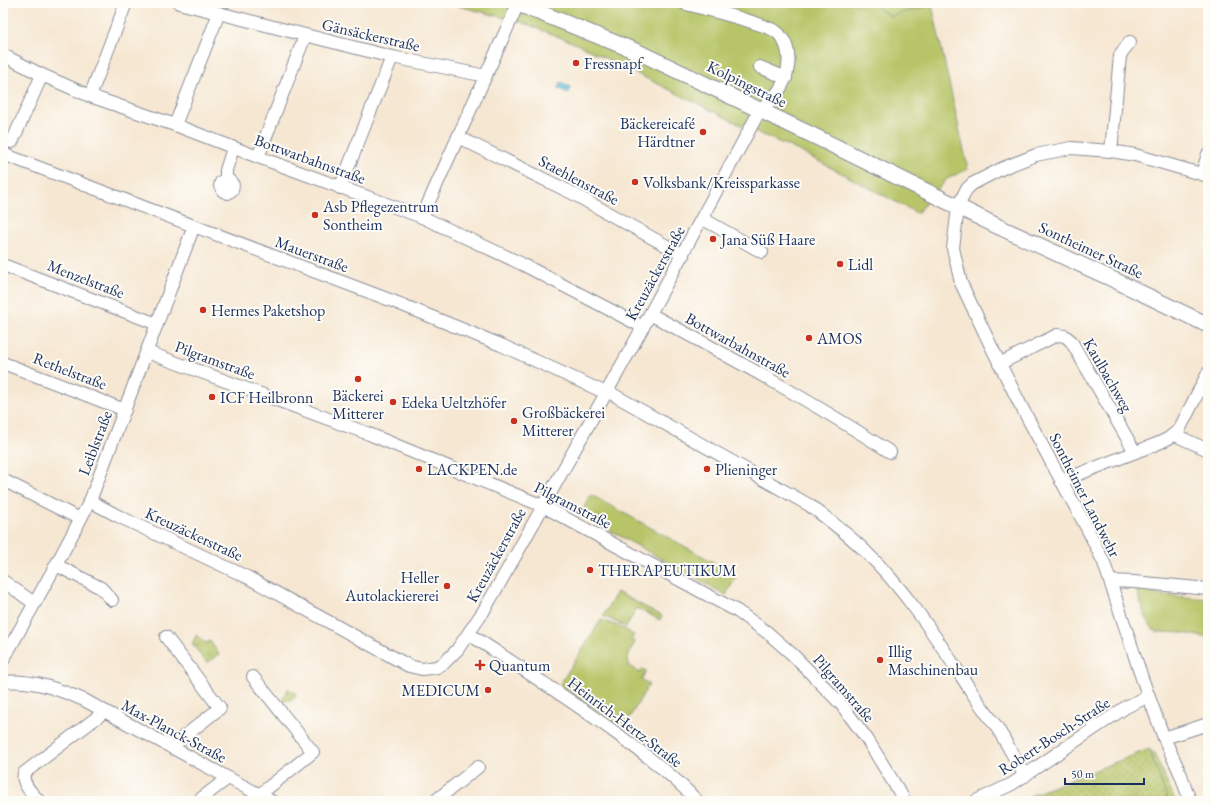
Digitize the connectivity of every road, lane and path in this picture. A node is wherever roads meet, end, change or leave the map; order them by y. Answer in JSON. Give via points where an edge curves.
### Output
{"nodes":[{"id":1,"x":126,"y":3,"type":"edge"},
{"id":2,"x":179,"y":3,"type":"edge"},
{"id":3,"x":517,"y":3,"type":"edge"},
{"id":4,"x":683,"y":3,"type":"edge"},
{"id":5,"x":219,"y":12,"type":"junction"},
{"id":6,"x":305,"y":36,"type":"junction"},
{"id":7,"x":1130,"y":42,"type":"dead end"},
{"id":8,"x":3,"y":55,"type":"edge"},
{"id":9,"x":392,"y":57,"type":"junction"},
{"id":10,"x":760,"y":67,"type":"dead end"},
{"id":11,"x":42,"y":75,"type":"junction"},
{"id":12,"x":486,"y":76,"type":"junction"},
{"id":13,"x":786,"y":78,"type":"junction"},
{"id":14,"x":90,"y":96,"type":"junction"},
{"id":15,"x":760,"y":110,"type":"junction"},
{"id":16,"x":176,"y":126,"type":"junction"},
{"id":17,"x":458,"y":137,"type":"junction"},
{"id":18,"x":12,"y":142,"type":"dead end"},
{"id":19,"x":234,"y":148,"type":"junction"},
{"id":20,"x":1111,"y":151,"type":"junction"},
{"id":21,"x":3,"y":154,"type":"edge"},
{"id":22,"x":1208,"y":154,"type":"edge"},
{"id":23,"x":258,"y":157,"type":"junction"},
{"id":24,"x":1205,"y":175,"type":"edge"},
{"id":25,"x":226,"y":179,"type":"dead end"},
{"id":26,"x":340,"y":188,"type":"junction"},
{"id":27,"x":958,"y":207,"type":"junction"},
{"id":28,"x":422,"y":217,"type":"junction"},
{"id":29,"x":703,"y":219,"type":"junction"},
{"id":30,"x":194,"y":226,"type":"junction"},
{"id":31,"x":762,"y":252,"type":"dead end"},
{"id":32,"x":683,"y":255,"type":"junction"},
{"id":33,"x":3,"y":265,"type":"edge"},
{"id":34,"x":650,"y":314,"type":"junction"},
{"id":35,"x":157,"y":324,"type":"junction"},
{"id":36,"x":1208,"y":325,"type":"edge"},
{"id":37,"x":643,"y":327,"type":"junction"},
{"id":38,"x":147,"y":352,"type":"junction"},
{"id":39,"x":3,"y":363,"type":"edge"},
{"id":40,"x":999,"y":364,"type":"junction"},
{"id":41,"x":1208,"y":373,"type":"edge"},
{"id":42,"x":606,"y":392,"type":"junction"},
{"id":43,"x":125,"y":410,"type":"junction"},
{"id":44,"x":1175,"y":435,"type":"junction"},
{"id":45,"x":1208,"y":450,"type":"edge"},
{"id":46,"x":890,"y":452,"type":"dead end"},
{"id":47,"x":1135,"y":452,"type":"junction"},
{"id":48,"x":3,"y":480,"type":"edge"},
{"id":49,"x":1061,"y":481,"type":"junction"},
{"id":50,"x":90,"y":501,"type":"junction"},
{"id":51,"x":542,"y":506,"type":"junction"},
{"id":52,"x":80,"y":519,"type":"junction"},
{"id":53,"x":56,"y":565,"type":"junction"},
{"id":54,"x":3,"y":581,"type":"edge"},
{"id":55,"x":1110,"y":582,"type":"junction"},
{"id":56,"x":1208,"y":589,"type":"edge"},
{"id":57,"x":112,"y":600,"type":"dead end"},
{"id":58,"x":34,"y":603,"type":"junction"},
{"id":59,"x":469,"y":634,"type":"junction"},
{"id":60,"x":166,"y":637,"type":"dead end"},
{"id":61,"x":3,"y":660,"type":"edge"},
{"id":62,"x":253,"y":677,"type":"dead end"},
{"id":63,"x":3,"y":682,"type":"edge"},
{"id":64,"x":1149,"y":696,"type":"junction"},
{"id":65,"x":104,"y":712,"type":"junction"},
{"id":66,"x":1208,"y":724,"type":"edge"},
{"id":67,"x":1164,"y":738,"type":"junction"},
{"id":68,"x":170,"y":747,"type":"junction"},
{"id":69,"x":478,"y":767,"type":"dead end"},
{"id":70,"x":1026,"y":776,"type":"junction"},
{"id":71,"x":228,"y":778,"type":"junction"},
{"id":72,"x":259,"y":795,"type":"junction"},
{"id":73,"x":39,"y":801,"type":"edge"},
{"id":74,"x":198,"y":801,"type":"edge"},
{"id":75,"x":271,"y":801,"type":"edge"},
{"id":76,"x":435,"y":801,"type":"edge"},
{"id":77,"x":697,"y":801,"type":"edge"},
{"id":78,"x":905,"y":801,"type":"edge"},
{"id":79,"x":976,"y":801,"type":"edge"},
{"id":80,"x":1190,"y":801,"type":"edge"}],
"edges":[{"from":1,"to":14,"type":"street"},
{"from":2,"to":5,"type":"street","name":"Gänsäckerstraße"},
{"from":3,"to":12,"type":"street"},
{"from":3,"to":15,"type":"main road","name":"Kolpingstraße","via":[[638,52]]},
{"from":4,"to":13,"type":"street","via":[[766,26],[778,33],[788,50]]},
{"from":5,"to":6,"type":"street","name":"Gänsäckerstraße"},
{"from":5,"to":16,"type":"street"},
{"from":6,"to":9,"type":"street","name":"Gänsäckerstraße"},
{"from":6,"to":23,"type":"street"},
{"from":7,"to":20,"type":"street","via":[[1120,56]]},
{"from":8,"to":11,"type":"street","name":"Bottwarbahnstraße"},
{"from":9,"to":12,"type":"street","name":"Gänsäckerstraße"},
{"from":9,"to":26,"type":"street"},
{"from":10,"to":13,"type":"street"},
{"from":11,"to":14,"type":"street","name":"Bottwarbahnstraße"},
{"from":11,"to":18,"type":"street"},
{"from":12,"to":17,"type":"street"},
{"from":13,"to":15,"type":"street","name":"Kreuzäckerstraße","via":[[775,96]]},
{"from":14,"to":16,"type":"street","name":"Bottwarbahnstraße"},
{"from":15,"to":27,"type":"main road","name":"Kolpingstraße"},
{"from":15,"to":29,"type":"street","name":"Kreuzäckerstraße"},
{"from":16,"to":19,"type":"street","name":"Bottwarbahnstraße"},
{"from":17,"to":28,"type":"street"},
{"from":17,"to":32,"type":"street","name":"Staehlenstraße","via":[[572,193]]},
{"from":19,"to":23,"type":"street","name":"Bottwarbahnstraße"},
{"from":19,"to":25,"type":"street","via":[[226,170]]},
{"from":20,"to":24,"type":"street","name":"Sontheimer Landwehr","via":[[1135,155]]},
{"from":20,"to":27,"type":"street","name":"Sontheimer Landwehr","via":[[1071,148],[1020,161],[972,184],[963,193]]},
{"from":21,"to":30,"type":"street","name":"Mauerstraße"},
{"from":22,"to":24,"type":"street"},
{"from":23,"to":26,"type":"street","name":"Bottwarbahnstraße"},
{"from":26,"to":28,"type":"street","name":"Bottwarbahnstraße"},
{"from":27,"to":36,"type":"main road","name":"Sontheimer Straße"},
{"from":27,"to":40,"type":"street","name":"Sontheimer Landwehr","via":[[953,248],[955,263],[961,283]]},
{"from":28,"to":37,"type":"street","name":"Bottwarbahnstraße","via":[[522,264]]},
{"from":29,"to":31,"type":"street"},
{"from":29,"to":32,"type":"street","name":"Kreuzäckerstraße"},
{"from":30,"to":35,"type":"street","name":"Leiblstraße"},
{"from":30,"to":42,"type":"street","name":"Mauerstraße","via":[[502,345]]},
{"from":32,"to":34,"type":"street","name":"Kreuzäckerstraße"},
{"from":33,"to":35,"type":"street","name":"Menzelstraße"},
{"from":34,"to":37,"type":"street","name":"Kreuzäckerstraße"},
{"from":34,"to":46,"type":"street","name":"Bottwarbahnstraße","via":[[749,367]]},
{"from":35,"to":38,"type":"street","name":"Leiblstraße"},
{"from":37,"to":42,"type":"street","name":"Kreuzäckerstraße"},
{"from":38,"to":43,"type":"street","name":"Leiblstraße"},
{"from":38,"to":51,"type":"street","name":"Pilgramstraße","via":[[369,434]]},
{"from":39,"to":43,"type":"street","name":"Rethelstraße"},
{"from":40,"to":47,"type":"street","name":"Kaulbachweg","via":[[1057,336],[1065,336],[1071,341]]},
{"from":40,"to":49,"type":"street","name":"Sontheimer Landwehr"},
{"from":41,"to":44,"type":"street"},
{"from":42,"to":51,"type":"street","name":"Kreuzäckerstraße"},
{"from":42,"to":70,"type":"street","name":"Mauerstraße","via":[[809,505],[866,551],[937,639],[996,726]]},
{"from":43,"to":50,"type":"street","name":"Leiblstraße"},
{"from":44,"to":45,"type":"street"},
{"from":44,"to":47,"type":"street"},
{"from":47,"to":49,"type":"street"},
{"from":48,"to":52,"type":"street"},
{"from":49,"to":55,"type":"street","name":"Sontheimer Landwehr","via":[[1095,543]]},
{"from":50,"to":52,"type":"street","name":"Leiblstraße"},
{"from":50,"to":59,"type":"street","name":"Kreuzäckerstraße","via":[[264,586],[409,666],[422,669],[444,663]]},
{"from":51,"to":59,"type":"street","name":"Kreuzäckerstraße","via":[[518,553]]},
{"from":51,"to":78,"type":"street","name":"Pilgramstraße","via":[[713,598],[768,633],[841,704],[867,739]]},
{"from":52,"to":53,"type":"street","name":"Leiblstraße"},
{"from":53,"to":57,"type":"street","via":[[101,588]]},
{"from":53,"to":58,"type":"street","name":"Leiblstraße"},
{"from":54,"to":58,"type":"street"},
{"from":55,"to":56,"type":"street"},
{"from":55,"to":64,"type":"street","name":"Sontheimer Landwehr"},
{"from":58,"to":61,"type":"street","name":"Leiblstraße"},
{"from":59,"to":77,"type":"street","name":"Heinrich-Hertz-Straße","via":[[529,672],[611,730],[679,782]]},
{"from":60,"to":68,"type":"street","via":[[220,708]]},
{"from":62,"to":72,"type":"street","via":[[313,752]]},
{"from":63,"to":65,"type":"street","name":"Max-Planck-Straße","via":[[49,686],[84,700]]},
{"from":64,"to":67,"type":"street","name":"Sontheimer Landwehr"},
{"from":64,"to":70,"type":"street","name":"Robert-Bosch-Straße","via":[[1126,707]]},
{"from":65,"to":68,"type":"street","name":"Max-Planck-Straße"},
{"from":65,"to":73,"type":"street","name":"Max-Planck-Straße","via":[[24,773],[24,781]]},
{"from":66,"to":67,"type":"street"},
{"from":67,"to":80,"type":"street","name":"Sontheimer Landwehr"},
{"from":68,"to":71,"type":"street","name":"Max-Planck-Straße"},
{"from":69,"to":76,"type":"street"},
{"from":70,"to":79,"type":"street","name":"Robert-Bosch-Straße"},
{"from":71,"to":72,"type":"street","name":"Max-Planck-Straße"},
{"from":71,"to":74,"type":"street","name":"Max-Planck-Straße"},
{"from":72,"to":75,"type":"street","name":"Max-Planck-Straße"}]}
